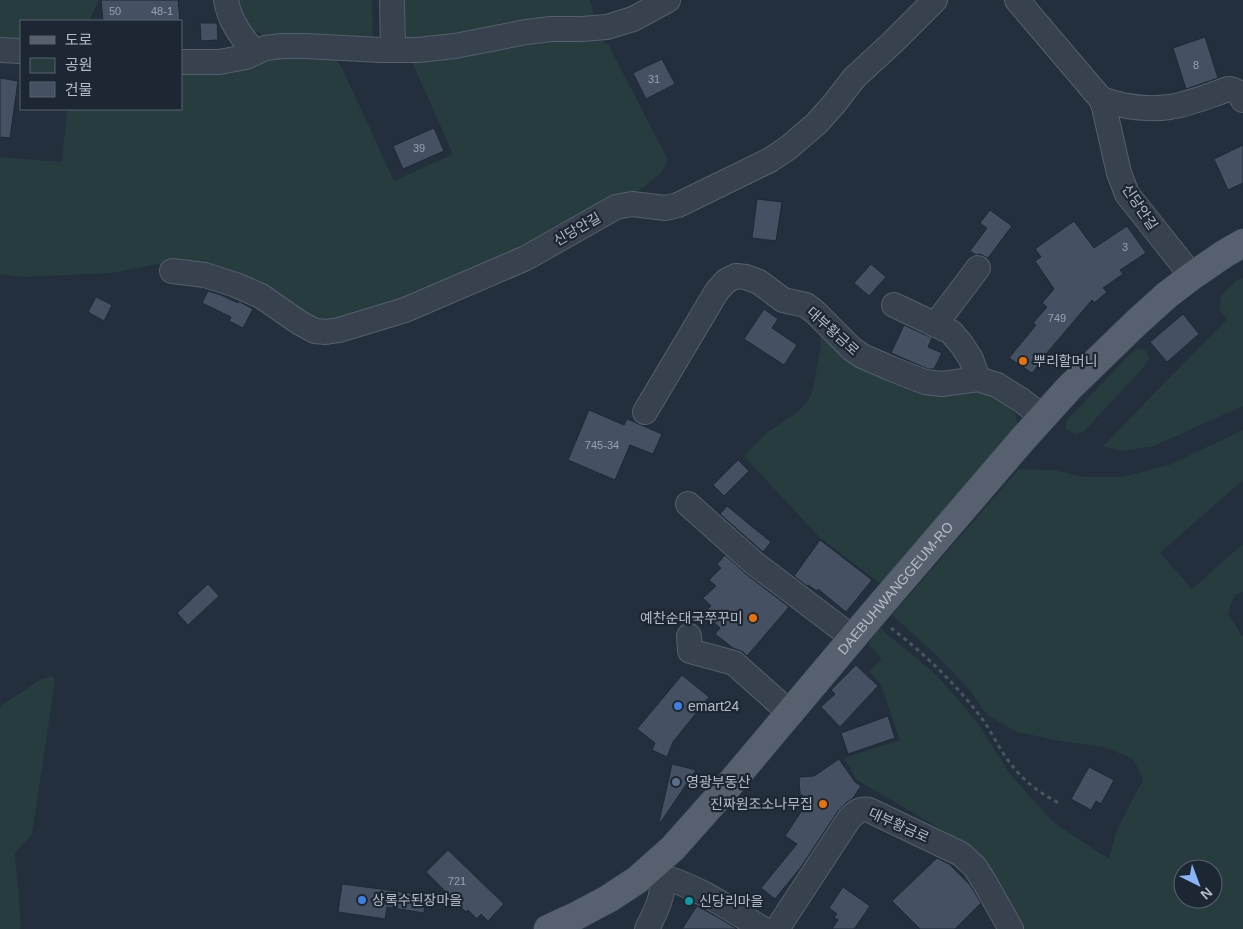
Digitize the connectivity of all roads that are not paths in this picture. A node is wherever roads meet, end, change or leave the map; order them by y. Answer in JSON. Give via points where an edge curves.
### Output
{"nodes":[{"id":1,"x":226,"y":0,"type":"edge"},
{"id":2,"x":381,"y":0,"type":"edge"},
{"id":3,"x":392,"y":0,"type":"edge"},
{"id":4,"x":668,"y":0,"type":"edge"},
{"id":5,"x":935,"y":0,"type":"edge"},
{"id":6,"x":1016,"y":0,"type":"edge"},
{"id":7,"x":0,"y":50,"type":"edge"},
{"id":8,"x":387,"y":50,"type":"junction"},
{"id":9,"x":20,"y":51,"type":"edge"},
{"id":10,"x":255,"y":53,"type":"junction"},
{"id":11,"x":182,"y":62,"type":"edge"},
{"id":12,"x":1101,"y":99,"type":"junction"},
{"id":13,"x":1243,"y":100,"type":"edge"},
{"id":14,"x":1243,"y":243,"type":"edge"},
{"id":15,"x":978,"y":268,"type":"dead end"},
{"id":16,"x":172,"y":271,"type":"dead end"},
{"id":17,"x":1192,"y":276,"type":"junction"},
{"id":18,"x":894,"y":305,"type":"dead end"},
{"id":19,"x":935,"y":325,"type":"junction"},
{"id":20,"x":978,"y":379,"type":"junction"},
{"id":21,"x":645,"y":412,"type":"dead end"},
{"id":22,"x":1043,"y":417,"type":"junction"},
{"id":23,"x":688,"y":504,"type":"dead end"},
{"id":24,"x":690,"y":636,"type":"dead end"},
{"id":25,"x":853,"y":638,"type":"junction"},
{"id":26,"x":790,"y":712,"type":"junction"},
{"id":27,"x":660,"y":870,"type":"junction"},
{"id":28,"x":548,"y":929,"type":"edge"},
{"id":29,"x":647,"y":929,"type":"edge"},
{"id":30,"x":763,"y":929,"type":"edge"},
{"id":31,"x":777,"y":929,"type":"edge"},
{"id":32,"x":1011,"y":929,"type":"edge"}],
"edges":[{"from":1,"to":10,"type":"street","via":[[230,17]]},
{"from":2,"to":8,"type":"street"},
{"from":3,"to":8,"type":"street"},
{"from":4,"to":8,"type":"street","via":[[633,19],[607,26],[526,32],[456,46]]},
{"from":5,"to":16,"type":"street","name":"신당안길","via":[[854,78],[817,123],[770,160],[678,205],[666,208],[632,204],[616,207],[526,258],[405,310],[339,330],[315,331],[261,296],[236,285],[205,275]]},
{"from":6,"to":12,"type":"street","name":"신당안길"},
{"from":7,"to":9,"type":"street"},
{"from":8,"to":10,"type":"street","via":[[282,46]]},
{"from":10,"to":11,"type":"street","via":[[219,62]]},
{"from":12,"to":13,"type":"street","via":[[1131,107],[1171,107],[1229,89]]},
{"from":12,"to":17,"type":"street","name":"신당안길","via":[[1127,194]]},
{"from":14,"to":17,"type":"main road","name":"DAEBUHWANGGEUM-RO"},
{"from":15,"to":19,"type":"street"},
{"from":17,"to":22,"type":"main road","name":"DAEBUHWANGGEUM-RO","via":[[1136,323]]},
{"from":18,"to":19,"type":"street"},
{"from":19,"to":20,"type":"street","via":[[951,332],[962,345]]},
{"from":20,"to":21,"type":"street","name":"대부황금로","via":[[942,384],[925,382],[892,369],[852,349],[806,305],[783,300],[759,282],[736,276],[717,291]]},
{"from":20,"to":22,"type":"street","name":"대부황금로","via":[[997,385]]},
{"from":22,"to":25,"type":"main road","name":"DAEBUHWANGGEUM-RO"},
{"from":23,"to":25,"type":"street","via":[[754,564]]},
{"from":24,"to":26,"type":"street","via":[[690,651],[734,663]]},
{"from":25,"to":26,"type":"main road","name":"DAEBUHWANGGEUM-RO"},
{"from":26,"to":27,"type":"main road","name":"DAEBUHWANGGEUM-RO","via":[[673,848]]},
{"from":27,"to":28,"type":"main road","name":"DAEBUHWANGGEUM-RO"},
{"from":27,"to":29,"type":"street","via":[[662,894]]},
{"from":27,"to":30,"type":"street"},
{"from":31,"to":32,"type":"street","name":"대부황금로","via":[[849,819],[863,809],[961,854],[986,883]]}]}
